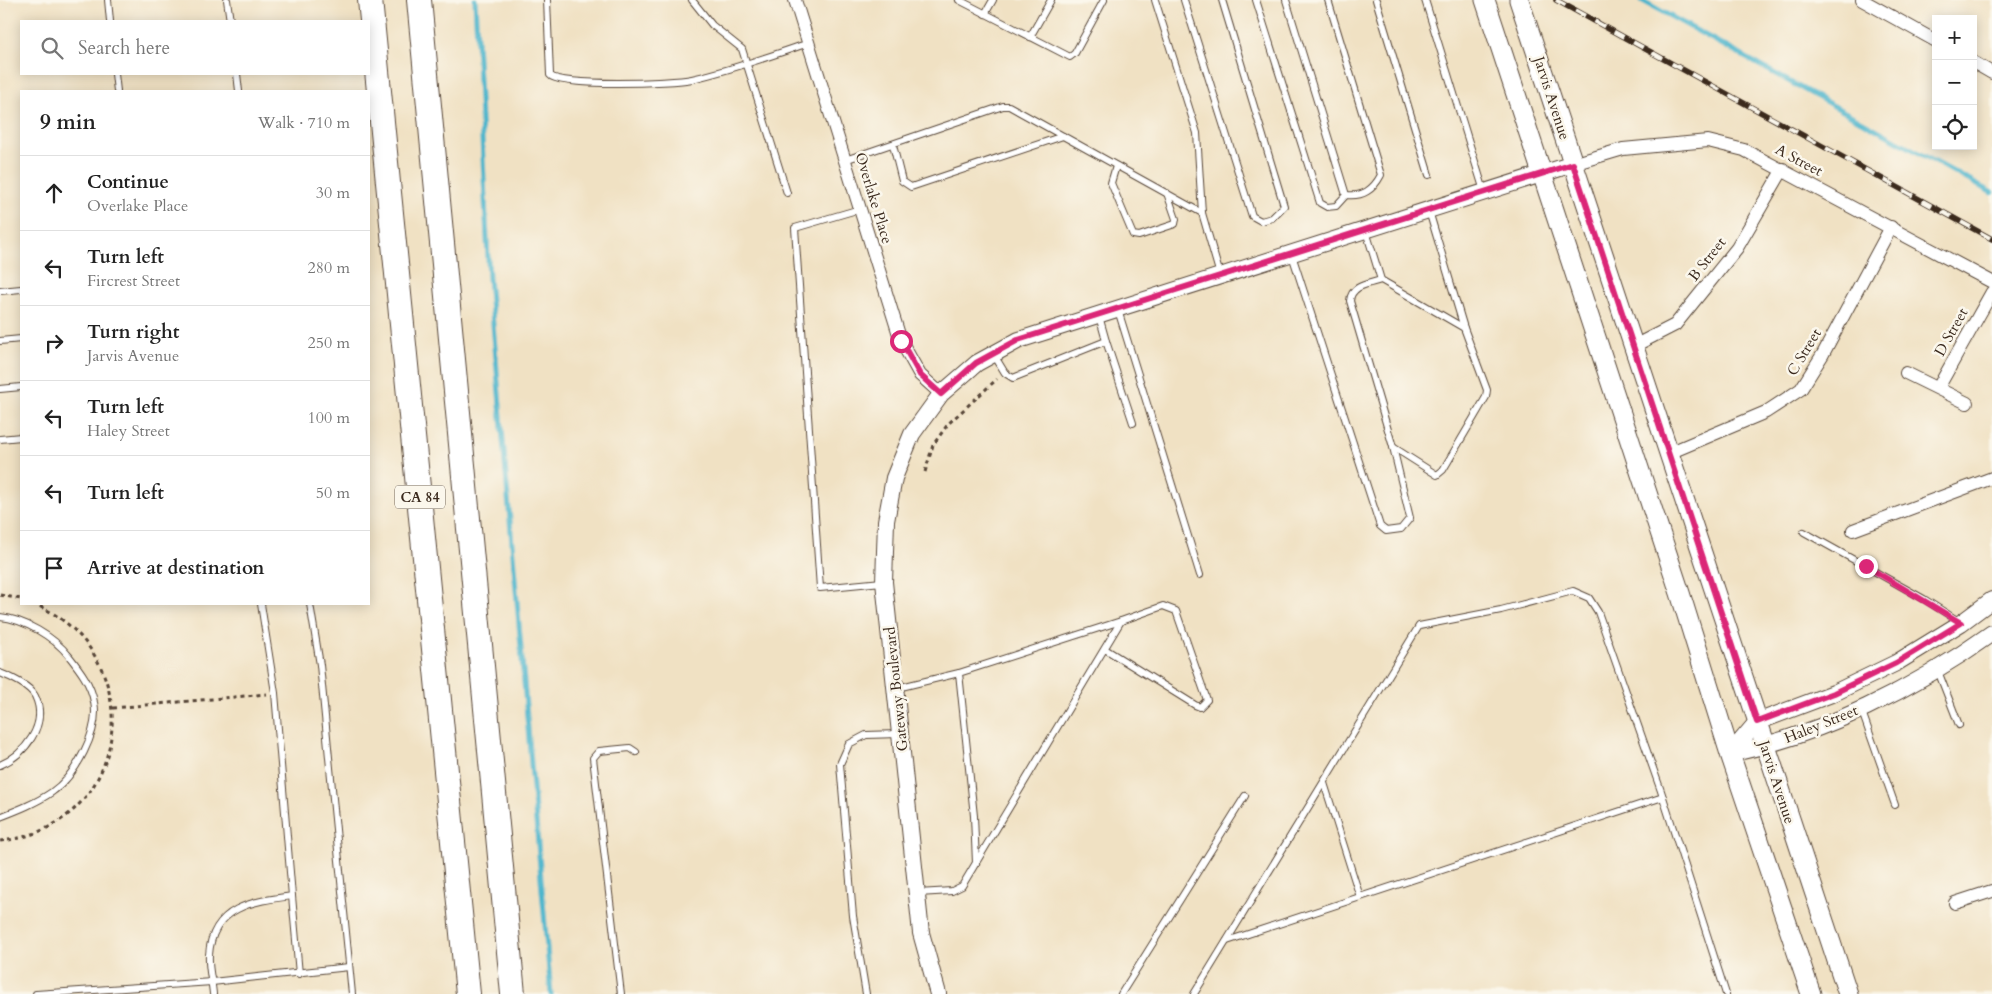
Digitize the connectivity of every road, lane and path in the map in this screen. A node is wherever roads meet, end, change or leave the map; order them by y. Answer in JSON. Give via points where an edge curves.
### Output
{"nodes":[{"id":1,"x":108,"y":0,"type":"edge"},
{"id":2,"x":227,"y":0,"type":"edge"},
{"id":3,"x":354,"y":0,"type":"edge"},
{"id":4,"x":370,"y":0,"type":"edge"},
{"id":5,"x":419,"y":0,"type":"edge"},
{"id":6,"x":547,"y":0,"type":"edge"},
{"id":7,"x":692,"y":0,"type":"edge"},
{"id":8,"x":795,"y":0,"type":"edge"},
{"id":9,"x":959,"y":0,"type":"edge"},
{"id":10,"x":993,"y":0,"type":"edge"},
{"id":11,"x":1051,"y":0,"type":"edge"},
{"id":12,"x":1104,"y":0,"type":"edge"},
{"id":13,"x":1155,"y":0,"type":"edge"},
{"id":14,"x":1184,"y":0,"type":"edge"},
{"id":15,"x":1222,"y":0,"type":"edge"},
{"id":16,"x":1256,"y":0,"type":"edge"},
{"id":17,"x":1286,"y":0,"type":"edge"},
{"id":18,"x":1328,"y":0,"type":"edge"},
{"id":19,"x":1376,"y":0,"type":"edge"},
{"id":20,"x":1425,"y":0,"type":"edge"},
{"id":21,"x":1485,"y":0,"type":"edge"},
{"id":22,"x":1519,"y":0,"type":"edge"},
{"id":23,"x":1862,"y":0,"type":"edge"},
{"id":24,"x":985,"y":14,"type":"junction"},
{"id":25,"x":110,"y":20,"type":"edge"},
{"id":26,"x":230,"y":20,"type":"edge"},
{"id":27,"x":357,"y":20,"type":"edge"},
{"id":28,"x":1030,"y":37,"type":"junction"},
{"id":29,"x":1932,"y":39,"type":"edge"},
{"id":30,"x":809,"y":43,"type":"junction"},
{"id":31,"x":747,"y":63,"type":"junction"},
{"id":32,"x":1977,"y":64,"type":"edge"},
{"id":33,"x":1992,"y":73,"type":"edge"},
{"id":34,"x":115,"y":75,"type":"edge"},
{"id":35,"x":237,"y":75,"type":"edge"},
{"id":36,"x":363,"y":75,"type":"edge"},
{"id":37,"x":117,"y":90,"type":"edge"},
{"id":38,"x":240,"y":90,"type":"edge"},
{"id":39,"x":365,"y":90,"type":"edge"},
{"id":40,"x":1063,"y":136,"type":"junction"},
{"id":41,"x":370,"y":140,"type":"edge"},
{"id":42,"x":892,"y":144,"type":"junction"},
{"id":43,"x":845,"y":160,"type":"junction"},
{"id":44,"x":1573,"y":164,"type":"junction"},
{"id":45,"x":1116,"y":166,"type":"junction"},
{"id":46,"x":1783,"y":169,"type":"junction"},
{"id":47,"x":1541,"y":174,"type":"junction"},
{"id":48,"x":1429,"y":175,"type":"dead end"},
{"id":49,"x":1484,"y":192,"type":"junction"},
{"id":50,"x":787,"y":193,"type":"dead end"},
{"id":51,"x":1167,"y":193,"type":"junction"},
{"id":52,"x":1346,"y":195,"type":"junction"},
{"id":53,"x":860,"y":209,"type":"junction"},
{"id":54,"x":1429,"y":210,"type":"junction"},
{"id":55,"x":1202,"y":213,"type":"junction"},
{"id":56,"x":1890,"y":227,"type":"junction"},
{"id":57,"x":1365,"y":230,"type":"junction"},
{"id":58,"x":1291,"y":254,"type":"junction"},
{"id":59,"x":1220,"y":276,"type":"junction"},
{"id":60,"x":1381,"y":280,"type":"junction"},
{"id":61,"x":1992,"y":282,"type":"edge"},
{"id":62,"x":20,"y":289,"type":"edge"},
{"id":63,"x":0,"y":291,"type":"edge"},
{"id":64,"x":1992,"y":292,"type":"edge"},
{"id":65,"x":1117,"y":309,"type":"junction"},
{"id":66,"x":1099,"y":316,"type":"junction"},
{"id":67,"x":1464,"y":328,"type":"junction"},
{"id":68,"x":20,"y":339,"type":"edge"},
{"id":69,"x":0,"y":341,"type":"edge"},
{"id":70,"x":1106,"y":341,"type":"junction"},
{"id":71,"x":1632,"y":347,"type":"junction"},
{"id":72,"x":993,"y":354,"type":"junction"},
{"id":73,"x":1004,"y":370,"type":"junction"},
{"id":74,"x":1906,"y":373,"type":"dead end"},
{"id":75,"x":20,"y":388,"type":"edge"},
{"id":76,"x":1938,"y":388,"type":"junction"},
{"id":77,"x":0,"y":389,"type":"edge"},
{"id":78,"x":941,"y":394,"type":"junction"},
{"id":79,"x":1966,"y":403,"type":"dead end"},
{"id":80,"x":1133,"y":423,"type":"dead end"},
{"id":81,"x":20,"y":438,"type":"edge"},
{"id":82,"x":0,"y":439,"type":"edge"},
{"id":83,"x":1393,"y":447,"type":"junction"},
{"id":84,"x":1669,"y":453,"type":"junction"},
{"id":85,"x":925,"y":472,"type":"dead end"},
{"id":86,"x":1992,"y":478,"type":"edge"},
{"id":87,"x":1853,"y":530,"type":"dead end"},
{"id":88,"x":1804,"y":532,"type":"dead end"},
{"id":89,"x":1200,"y":575,"type":"dead end"},
{"id":90,"x":884,"y":582,"type":"junction"},
{"id":91,"x":0,"y":595,"type":"edge"},
{"id":92,"x":20,"y":599,"type":"edge"},
{"id":93,"x":1992,"y":600,"type":"edge"},
{"id":94,"x":37,"y":605,"type":"edge"},
{"id":95,"x":261,"y":605,"type":"edge"},
{"id":96,"x":310,"y":605,"type":"edge"},
{"id":97,"x":0,"y":617,"type":"edge"},
{"id":98,"x":1121,"y":621,"type":"junction"},
{"id":99,"x":1961,"y":623,"type":"junction"},
{"id":100,"x":1992,"y":633,"type":"edge"},
{"id":101,"x":1105,"y":649,"type":"junction"},
{"id":102,"x":1938,"y":670,"type":"junction"},
{"id":103,"x":0,"y":673,"type":"edge"},
{"id":104,"x":959,"y":673,"type":"junction"},
{"id":105,"x":896,"y":688,"type":"junction"},
{"id":106,"x":276,"y":694,"type":"junction"},
{"id":107,"x":113,"y":708,"type":"junction"},
{"id":108,"x":1861,"y":708,"type":"junction"},
{"id":109,"x":1757,"y":722,"type":"junction"},
{"id":110,"x":1959,"y":725,"type":"dead end"},
{"id":111,"x":901,"y":734,"type":"junction"},
{"id":112,"x":1765,"y":747,"type":"junction"},
{"id":113,"x":636,"y":752,"type":"dead end"},
{"id":114,"x":1730,"y":754,"type":"junction"},
{"id":115,"x":0,"y":766,"type":"edge"},
{"id":116,"x":1324,"y":783,"type":"junction"},
{"id":117,"x":1245,"y":796,"type":"dead end"},
{"id":118,"x":1663,"y":797,"type":"junction"},
{"id":119,"x":1894,"y":806,"type":"dead end"},
{"id":120,"x":0,"y":817,"type":"edge"},
{"id":121,"x":0,"y":841,"type":"edge"},
{"id":122,"x":976,"y":864,"type":"junction"},
{"id":123,"x":1992,"y":891,"type":"edge"},
{"id":124,"x":917,"y":893,"type":"junction"},
{"id":125,"x":292,"y":896,"type":"junction"},
{"id":126,"x":1360,"y":897,"type":"junction"},
{"id":127,"x":1955,"y":903,"type":"dead end"},
{"id":128,"x":1227,"y":941,"type":"junction"},
{"id":129,"x":349,"y":968,"type":"junction"},
{"id":130,"x":298,"y":974,"type":"junction"},
{"id":131,"x":212,"y":982,"type":"junction"},
{"id":132,"x":36,"y":994,"type":"edge"},
{"id":133,"x":213,"y":994,"type":"edge"},
{"id":134,"x":352,"y":994,"type":"edge"},
{"id":135,"x":454,"y":994,"type":"edge"},
{"id":136,"x":468,"y":994,"type":"edge"},
{"id":137,"x":513,"y":994,"type":"edge"},
{"id":138,"x":621,"y":994,"type":"edge"},
{"id":139,"x":866,"y":994,"type":"edge"},
{"id":140,"x":938,"y":994,"type":"edge"},
{"id":141,"x":1121,"y":994,"type":"edge"},
{"id":142,"x":1194,"y":994,"type":"edge"},
{"id":143,"x":1726,"y":994,"type":"edge"},
{"id":144,"x":1811,"y":994,"type":"edge"},
{"id":145,"x":1848,"y":994,"type":"edge"}],
"edges":[{"from":1,"to":25,"type":"lane"},
{"from":2,"to":26,"type":"lane"},
{"from":3,"to":27,"type":"highway"},
{"from":4,"to":136,"type":"highway","number":"CA 84"},
{"from":5,"to":137,"type":"highway","number":"CA 84"},
{"from":6,"to":31,"type":"lane","via":[[550,75],[557,81],[600,83],[690,79]]},
{"from":7,"to":31,"type":"lane","via":[[712,25],[742,49]]},
{"from":8,"to":30,"type":"street","name":"Overlake Place"},
{"from":9,"to":24,"type":"lane"},
{"from":10,"to":24,"type":"lane"},
{"from":11,"to":28,"type":"lane"},
{"from":12,"to":28,"type":"lane","via":[[1073,57],[1066,57]]},
{"from":13,"to":55,"type":"lane","via":[[1197,133]]},
{"from":14,"to":15,"type":"lane","via":[[1252,216],[1261,222],[1272,218],[1284,206]]},
{"from":16,"to":52,"type":"lane","via":[[1320,202],[1328,207],[1336,206]]},
{"from":17,"to":52,"type":"lane"},
{"from":18,"to":52,"type":"lane","via":[[1381,175],[1374,188],[1357,196]]},
{"from":19,"to":48,"type":"lane"},
{"from":20,"to":49,"type":"lane"},
{"from":21,"to":47,"type":"main road"},
{"from":22,"to":44,"type":"main road","name":"Jarvis Avenue"},
{"from":23,"to":29,"type":"street"},
{"from":24,"to":28,"type":"lane"},
{"from":30,"to":31,"type":"lane"},
{"from":30,"to":43,"type":"street","name":"Overlake Place"},
{"from":31,"to":50,"type":"lane"},
{"from":32,"to":33,"type":"street"},
{"from":34,"to":37,"type":"lane"},
{"from":35,"to":38,"type":"lane"},
{"from":36,"to":39,"type":"highway"},
{"from":40,"to":42,"type":"lane","via":[[1015,108],[1003,106]]},
{"from":40,"to":42,"type":"lane","via":[[911,187],[902,181]]},
{"from":40,"to":45,"type":"lane"},
{"from":41,"to":135,"type":"highway","number":"CA 84"},
{"from":42,"to":43,"type":"lane"},
{"from":43,"to":53,"type":"street","name":"Overlake Place"},
{"from":44,"to":46,"type":"street","name":"A Street","via":[[1623,149],[1708,141],[1744,150]]},
{"from":44,"to":47,"type":"street","name":"Gateway Boulevard"},
{"from":44,"to":71,"type":"main road","name":"Jarvis Avenue"},
{"from":45,"to":51,"type":"lane"},
{"from":45,"to":51,"type":"lane","via":[[1111,183],[1133,235],[1175,224]]},
{"from":46,"to":56,"type":"street","name":"A Street"},
{"from":46,"to":71,"type":"street","name":"B Street","via":[[1737,248],[1675,325]]},
{"from":47,"to":49,"type":"street","name":"Gateway Boulevard"},
{"from":47,"to":114,"type":"main road"},
{"from":49,"to":54,"type":"street","name":"Gateway Boulevard"},
{"from":51,"to":55,"type":"lane"},
{"from":53,"to":78,"type":"street","name":"Overlake Place","via":[[901,341],[920,375]]},
{"from":53,"to":90,"type":"lane","via":[[795,228],[820,588]]},
{"from":54,"to":57,"type":"street","name":"Gateway Boulevard"},
{"from":54,"to":67,"type":"lane"},
{"from":55,"to":59,"type":"lane"},
{"from":56,"to":61,"type":"street","name":"A Street"},
{"from":56,"to":84,"type":"street","name":"C Street","via":[[1824,354],[1801,389],[1766,412]]},
{"from":57,"to":58,"type":"street","name":"Gateway Boulevard"},
{"from":57,"to":60,"type":"lane"},
{"from":58,"to":59,"type":"street","name":"Gateway Boulevard"},
{"from":58,"to":83,"type":"lane","via":[[1380,526],[1386,531],[1401,529],[1410,518]]},
{"from":59,"to":65,"type":"street","name":"Gateway Boulevard"},
{"from":60,"to":67,"type":"lane"},
{"from":60,"to":83,"type":"lane","via":[[1357,288],[1350,301]]},
{"from":62,"to":63,"type":"lane"},
{"from":64,"to":76,"type":"street","name":"D Street"},
{"from":65,"to":66,"type":"street","name":"Gateway Boulevard"},
{"from":65,"to":89,"type":"lane"},
{"from":66,"to":70,"type":"lane"},
{"from":66,"to":72,"type":"street","name":"Gateway Boulevard","via":[[1018,340]]},
{"from":67,"to":83,"type":"lane","via":[[1488,393],[1448,462],[1435,476]]},
{"from":68,"to":69,"type":"lane"},
{"from":70,"to":73,"type":"lane","via":[[1018,376],[1010,376]]},
{"from":70,"to":80,"type":"lane"},
{"from":71,"to":84,"type":"main road","name":"Jarvis Avenue"},
{"from":72,"to":73,"type":"lane"},
{"from":72,"to":78,"type":"street","name":"Gateway Boulevard","via":[[976,363]]},
{"from":73,"to":85,"type":"path","via":[[948,424],[933,445]]},
{"from":74,"to":76,"type":"street"},
{"from":75,"to":77,"type":"lane"},
{"from":76,"to":79,"type":"street"},
{"from":78,"to":90,"type":"street","name":"Gateway Boulevard","via":[[912,434],[894,478],[886,521]]},
{"from":81,"to":82,"type":"lane"},
{"from":84,"to":109,"type":"main road","name":"Jarvis Avenue"},
{"from":86,"to":87,"type":"street"},
{"from":88,"to":99,"type":"lane"},
{"from":90,"to":105,"type":"street","name":"Gateway Boulevard"},
{"from":91,"to":92,"type":"path"},
{"from":93,"to":99,"type":"street","name":"Haley Street"},
{"from":94,"to":107,"type":"path","via":[[62,618],[91,647],[107,680]]},
{"from":95,"to":106,"type":"lane"},
{"from":96,"to":129,"type":"lane","via":[[320,665]]},
{"from":97,"to":120,"type":"lane","via":[[36,629],[62,648],[84,675],[94,703],[93,731],[78,761],[53,791]]},
{"from":98,"to":101,"type":"lane"},
{"from":98,"to":101,"type":"lane","via":[[1163,606],[1176,611],[1206,703],[1200,707],[1195,705]]},
{"from":98,"to":104,"type":"lane"},
{"from":99,"to":109,"type":"street","name":"Haley Street","via":[[1896,663],[1834,693]]},
{"from":100,"to":102,"type":"street","name":"Haley Street"},
{"from":101,"to":122,"type":"lane"},
{"from":102,"to":108,"type":"street","name":"Haley Street"},
{"from":102,"to":110,"type":"lane"},
{"from":103,"to":115,"type":"lane","via":[[13,678],[35,696],[40,717],[30,743]]},
{"from":104,"to":105,"type":"lane"},
{"from":104,"to":122,"type":"lane"},
{"from":105,"to":111,"type":"street","name":"Gateway Boulevard"},
{"from":106,"to":107,"type":"path"},
{"from":106,"to":125,"type":"lane"},
{"from":107,"to":121,"type":"path","via":[[110,745],[104,764],[97,781],[85,796],[72,811],[50,826],[25,837]]},
{"from":108,"to":112,"type":"street","name":"Haley Street"},
{"from":108,"to":119,"type":"lane"},
{"from":109,"to":112,"type":"main road","name":"Jarvis Avenue"},
{"from":109,"to":114,"type":"street","name":"Haley Street"},
{"from":111,"to":124,"type":"street","name":"Gateway Boulevard"},
{"from":111,"to":139,"type":"lane","via":[[866,735],[849,744],[840,764],[853,916]]},
{"from":112,"to":114,"type":"street","name":"Haley Street"},
{"from":112,"to":145,"type":"main road","name":"Jarvis Avenue"},
{"from":113,"to":138,"type":"lane","via":[[630,748],[599,751],[593,758]]},
{"from":114,"to":144,"type":"main road"},
{"from":116,"to":118,"type":"lane","via":[[1419,626],[1501,610],[1573,591],[1588,598],[1598,612]]},
{"from":116,"to":126,"type":"lane"},
{"from":116,"to":128,"type":"lane"},
{"from":117,"to":141,"type":"lane"},
{"from":118,"to":126,"type":"lane"},
{"from":118,"to":143,"type":"lane"},
{"from":122,"to":124,"type":"lane","via":[[962,886],[952,891]]},
{"from":123,"to":127,"type":"street"},
{"from":124,"to":140,"type":"street","name":"Gateway Boulevard","via":[[921,933]]},
{"from":125,"to":130,"type":"lane"},
{"from":125,"to":131,"type":"lane","via":[[249,903],[229,914],[210,942],[208,957]]},
{"from":126,"to":128,"type":"lane"},
{"from":128,"to":142,"type":"lane"},
{"from":129,"to":130,"type":"lane"},
{"from":129,"to":134,"type":"lane"},
{"from":130,"to":131,"type":"lane"},
{"from":131,"to":132,"type":"lane"},
{"from":131,"to":133,"type":"lane"}]}
